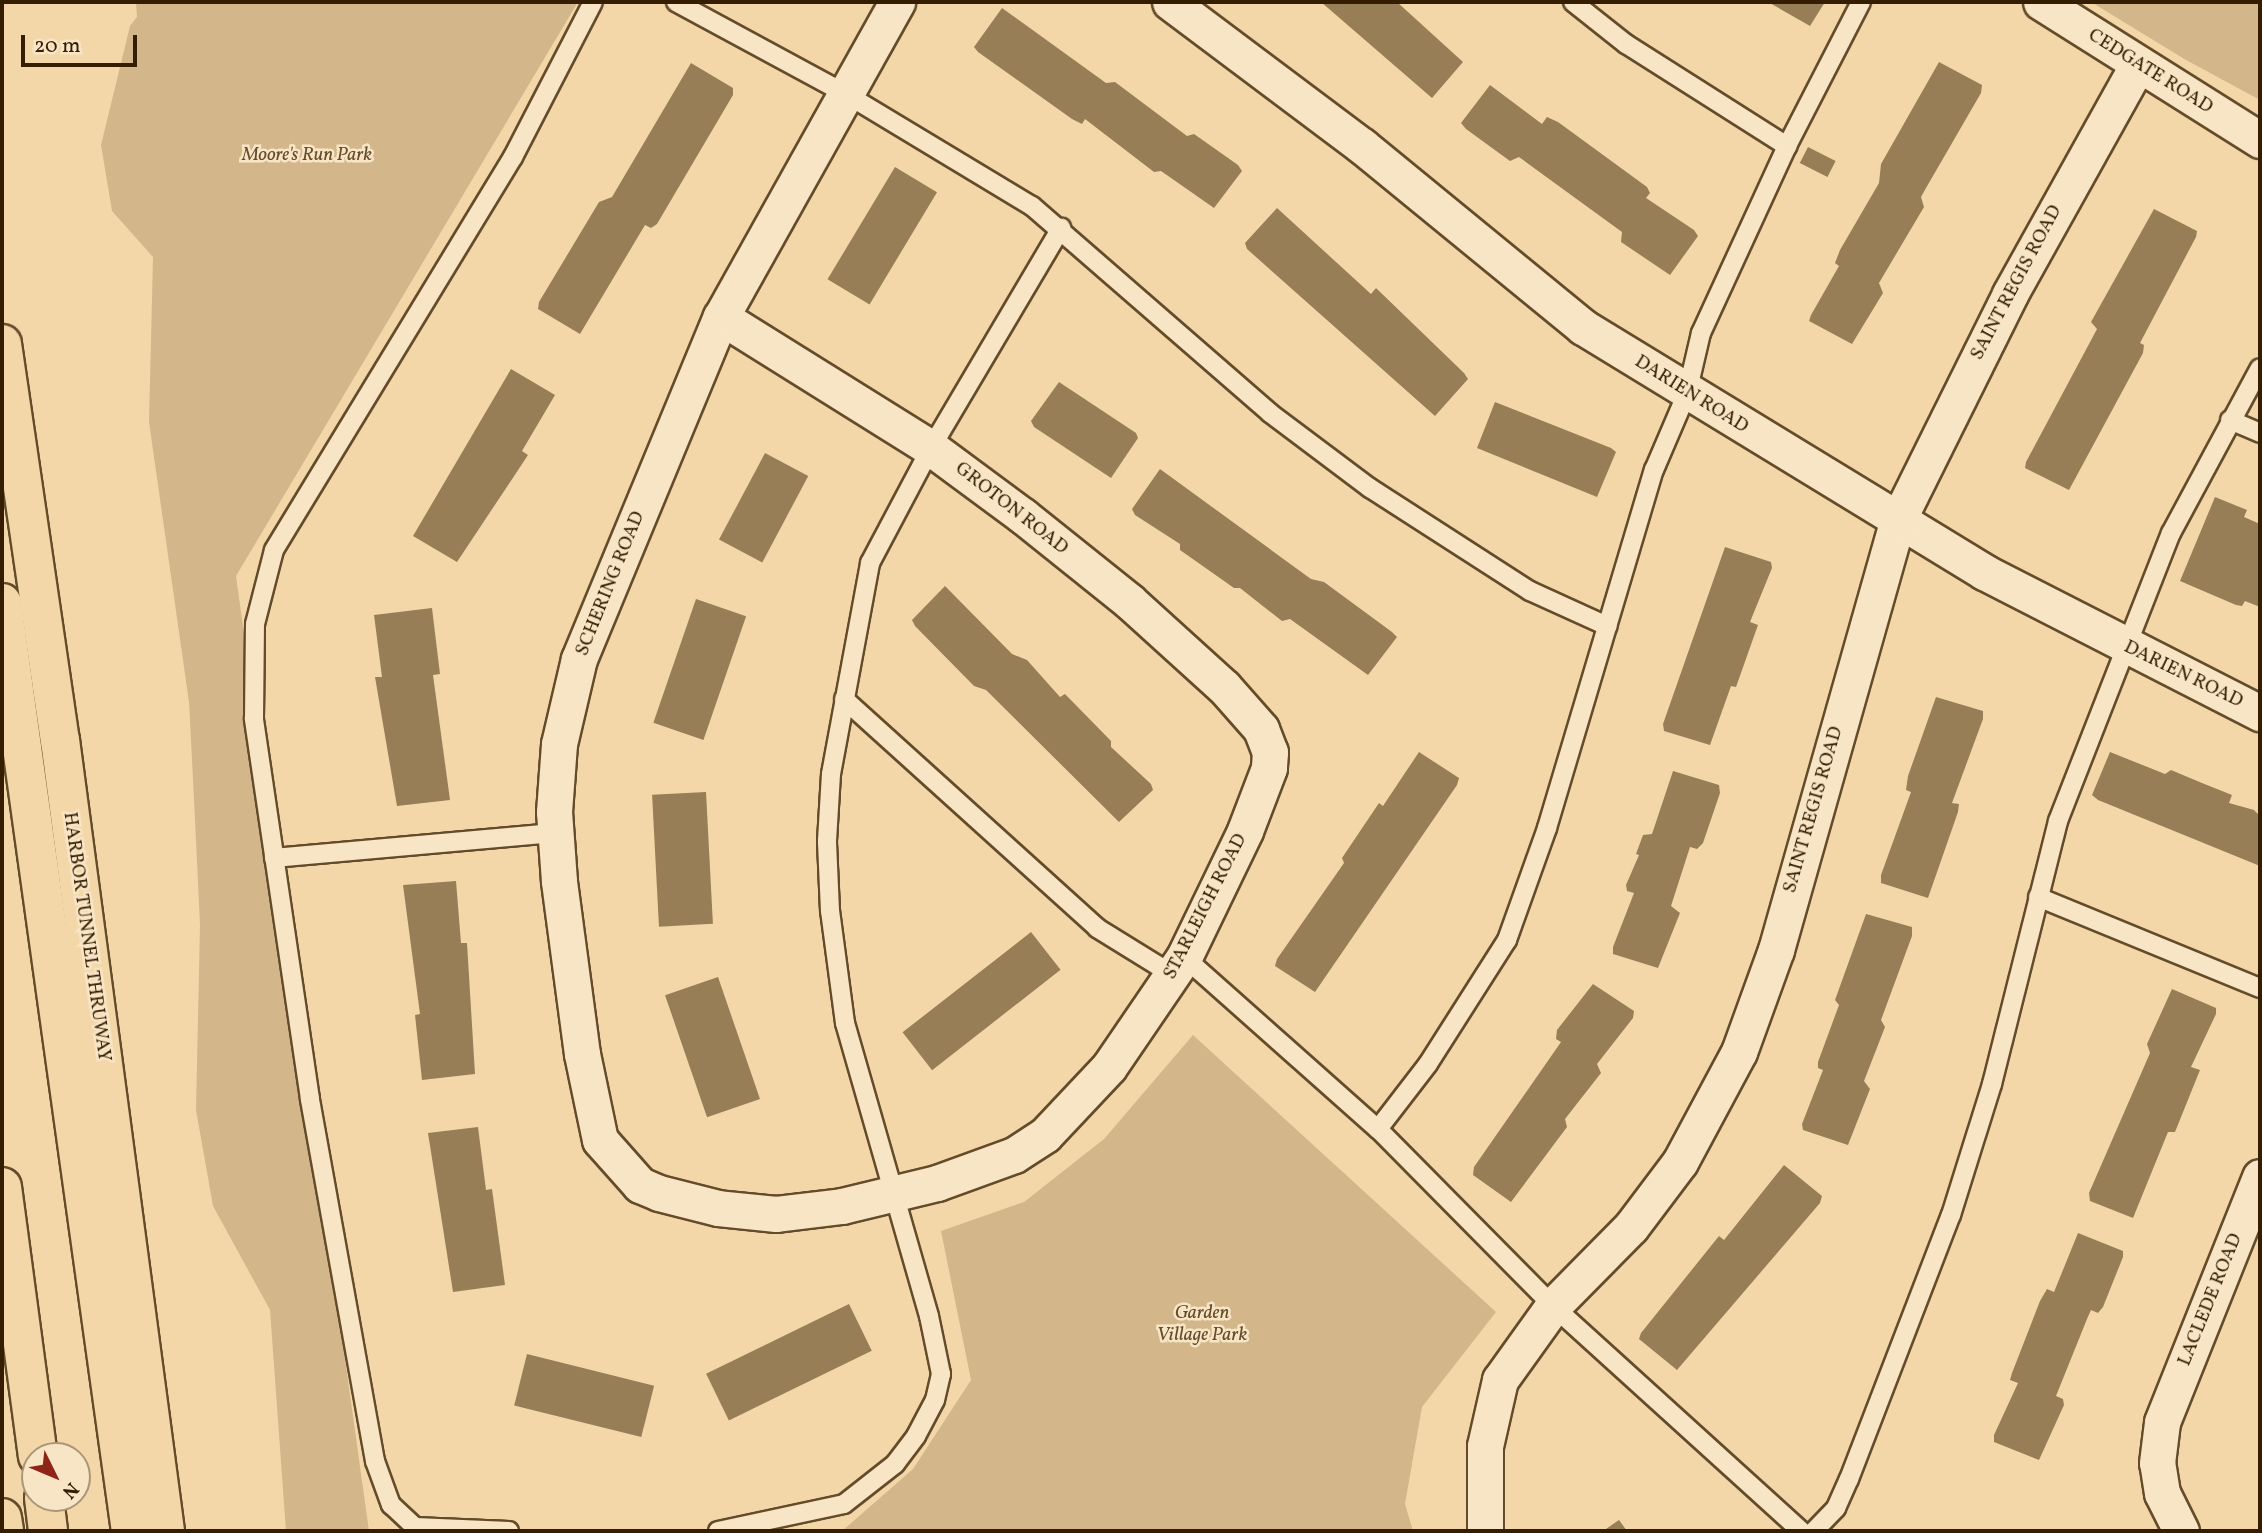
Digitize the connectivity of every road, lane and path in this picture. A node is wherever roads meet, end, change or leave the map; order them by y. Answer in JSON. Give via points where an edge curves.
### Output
{"nodes":[{"id":1,"x":593,"y":2,"type":"edge"},
{"id":2,"x":676,"y":2,"type":"edge"},
{"id":3,"x":897,"y":2,"type":"edge"},
{"id":4,"x":1170,"y":2,"type":"edge"},
{"id":5,"x":1573,"y":2,"type":"edge"},
{"id":6,"x":1861,"y":2,"type":"edge"},
{"id":7,"x":2041,"y":2,"type":"edge"},
{"id":8,"x":2137,"y":66,"type":"junction"},
{"id":9,"x":846,"y":94,"type":"junction"},
{"id":10,"x":2260,"y":140,"type":"edge"},
{"id":11,"x":1787,"y":146,"type":"junction"},
{"id":12,"x":1061,"y":228,"type":"junction"},
{"id":13,"x":721,"y":317,"type":"junction"},
{"id":14,"x":2,"y":344,"type":"edge"},
{"id":15,"x":2260,"y":368,"type":"edge"},
{"id":16,"x":1687,"y":393,"type":"junction"},
{"id":17,"x":2230,"y":420,"type":"junction"},
{"id":18,"x":2260,"y":433,"type":"edge"},
{"id":19,"x":931,"y":447,"type":"junction"},
{"id":20,"x":1897,"y":522,"type":"junction"},
{"id":21,"x":2,"y":603,"type":"edge"},
{"id":22,"x":1607,"y":625,"type":"junction"},
{"id":23,"x":2127,"y":648,"type":"junction"},
{"id":24,"x":844,"y":699,"type":"junction"},
{"id":25,"x":2260,"y":713,"type":"edge"},
{"id":26,"x":1268,"y":741,"type":"joint"},
{"id":27,"x":556,"y":833,"type":"junction"},
{"id":28,"x":275,"y":858,"type":"junction"},
{"id":29,"x":2038,"y":897,"type":"junction"},
{"id":30,"x":1179,"y":966,"type":"junction"},
{"id":31,"x":2260,"y":988,"type":"edge"},
{"id":32,"x":1378,"y":1129,"type":"junction"},
{"id":33,"x":2260,"y":1177,"type":"edge"},
{"id":34,"x":2,"y":1187,"type":"edge"},
{"id":35,"x":659,"y":1193,"type":"joint"},
{"id":36,"x":894,"y":1195,"type":"junction"},
{"id":37,"x":1553,"y":1306,"type":"junction"},
{"id":38,"x":36,"y":1442,"type":"edge"},
{"id":39,"x":46,"y":1512,"type":"edge"},
{"id":40,"x":2,"y":1518,"type":"edge"},
{"id":41,"x":4,"y":1531,"type":"edge"},
{"id":42,"x":48,"y":1531,"type":"edge"},
{"id":43,"x":131,"y":1531,"type":"edge"},
{"id":44,"x":165,"y":1531,"type":"edge"},
{"id":45,"x":509,"y":1531,"type":"edge"},
{"id":46,"x":718,"y":1531,"type":"edge"},
{"id":47,"x":1485,"y":1531,"type":"edge"},
{"id":48,"x":1801,"y":1531,"type":"edge"},
{"id":49,"x":1814,"y":1531,"type":"edge"},
{"id":50,"x":2181,"y":1531,"type":"edge"}],
"edges":[{"from":1,"to":28,"type":"lane","via":[[513,157],[274,550],[255,624],[254,718]]},
{"from":2,"to":9,"type":"lane"},
{"from":3,"to":9,"type":"street","name":"SCHERING ROAD"},
{"from":4,"to":16,"type":"street","name":"DARIEN ROAD","via":[[1362,146],[1583,327]]},
{"from":5,"to":11,"type":"lane","via":[[1626,44]]},
{"from":6,"to":11,"type":"lane"},
{"from":7,"to":8,"type":"street","name":"CEDGATE ROAD"},
{"from":8,"to":10,"type":"street","name":"CEDGATE ROAD"},
{"from":8,"to":20,"type":"street","name":"SAINT REGIS ROAD","via":[[2010,294]]},
{"from":9,"to":12,"type":"lane","via":[[1003,187]]},
{"from":9,"to":13,"type":"street","name":"SCHERING ROAD"},
{"from":11,"to":16,"type":"lane","via":[[1701,333]]},
{"from":12,"to":19,"type":"lane"},
{"from":12,"to":22,"type":"lane","via":[[1270,413],[1370,488],[1530,592]]},
{"from":13,"to":19,"type":"street","name":"GROTON ROAD"},
{"from":13,"to":27,"type":"street","name":"SCHERING ROAD","via":[[579,659],[559,744]]},
{"from":14,"to":44,"type":"highway","name":"HARBOR TUNNEL THRUWAY"},
{"from":15,"to":17,"type":"lane"},
{"from":16,"to":20,"type":"street","name":"DARIEN ROAD"},
{"from":16,"to":22,"type":"lane","via":[[1654,470]]},
{"from":17,"to":18,"type":"lane"},
{"from":17,"to":23,"type":"lane","via":[[2171,533]]},
{"from":19,"to":24,"type":"lane","via":[[870,563]]},
{"from":19,"to":26,"type":"street","name":"GROTON ROAD","via":[[1129,601],[1224,687]]},
{"from":20,"to":23,"type":"street","name":"DARIEN ROAD"},
{"from":20,"to":37,"type":"street","name":"SAINT REGIS ROAD","via":[[1776,950],[1739,1052],[1680,1162],[1631,1227]]},
{"from":21,"to":43,"type":"highway"},
{"from":22,"to":32,"type":"lane","via":[[1547,828],[1507,940],[1435,1054]]},
{"from":23,"to":25,"type":"street","name":"DARIEN ROAD"},
{"from":23,"to":29,"type":"lane","via":[[2059,821]]},
{"from":24,"to":30,"type":"lane","via":[[1097,928]]},
{"from":24,"to":36,"type":"lane","via":[[831,774],[827,841],[831,911],[845,1023]]},
{"from":26,"to":30,"type":"street","name":"STARLEIGH ROAD","via":[[1269,768]]},
{"from":27,"to":28,"type":"lane"},
{"from":27,"to":35,"type":"street","name":"SCHERING ROAD","via":[[582,1054],[600,1140],[640,1185]]},
{"from":28,"to":45,"type":"lane","via":[[310,1099],[375,1461],[391,1505],[415,1527]]},
{"from":29,"to":31,"type":"lane"},
{"from":29,"to":49,"type":"lane","via":[[1992,1084],[1951,1215],[1849,1479],[1836,1508]]},
{"from":30,"to":32,"type":"lane"},
{"from":30,"to":36,"type":"street","name":"STARLEIGH ROAD","via":[[1109,1068],[1045,1135],[1014,1156]]},
{"from":32,"to":37,"type":"lane"},
{"from":33,"to":50,"type":"street","name":"LACLEDE ROAD","via":[[2162,1422],[2157,1463],[2160,1483]]},
{"from":34,"to":38,"type":"highway"},
{"from":35,"to":36,"type":"street","name":"STARLEIGH ROAD","via":[[718,1208],[776,1214]]},
{"from":36,"to":46,"type":"lane","via":[[941,1374],[923,1424],[882,1477],[844,1504]]},
{"from":37,"to":47,"type":"street","name":"SAINT REGIS ROAD","via":[[1500,1380],[1485,1446]]},
{"from":37,"to":48,"type":"lane"},
{"from":39,"to":42,"type":"highway"},
{"from":40,"to":41,"type":"highway"}]}
